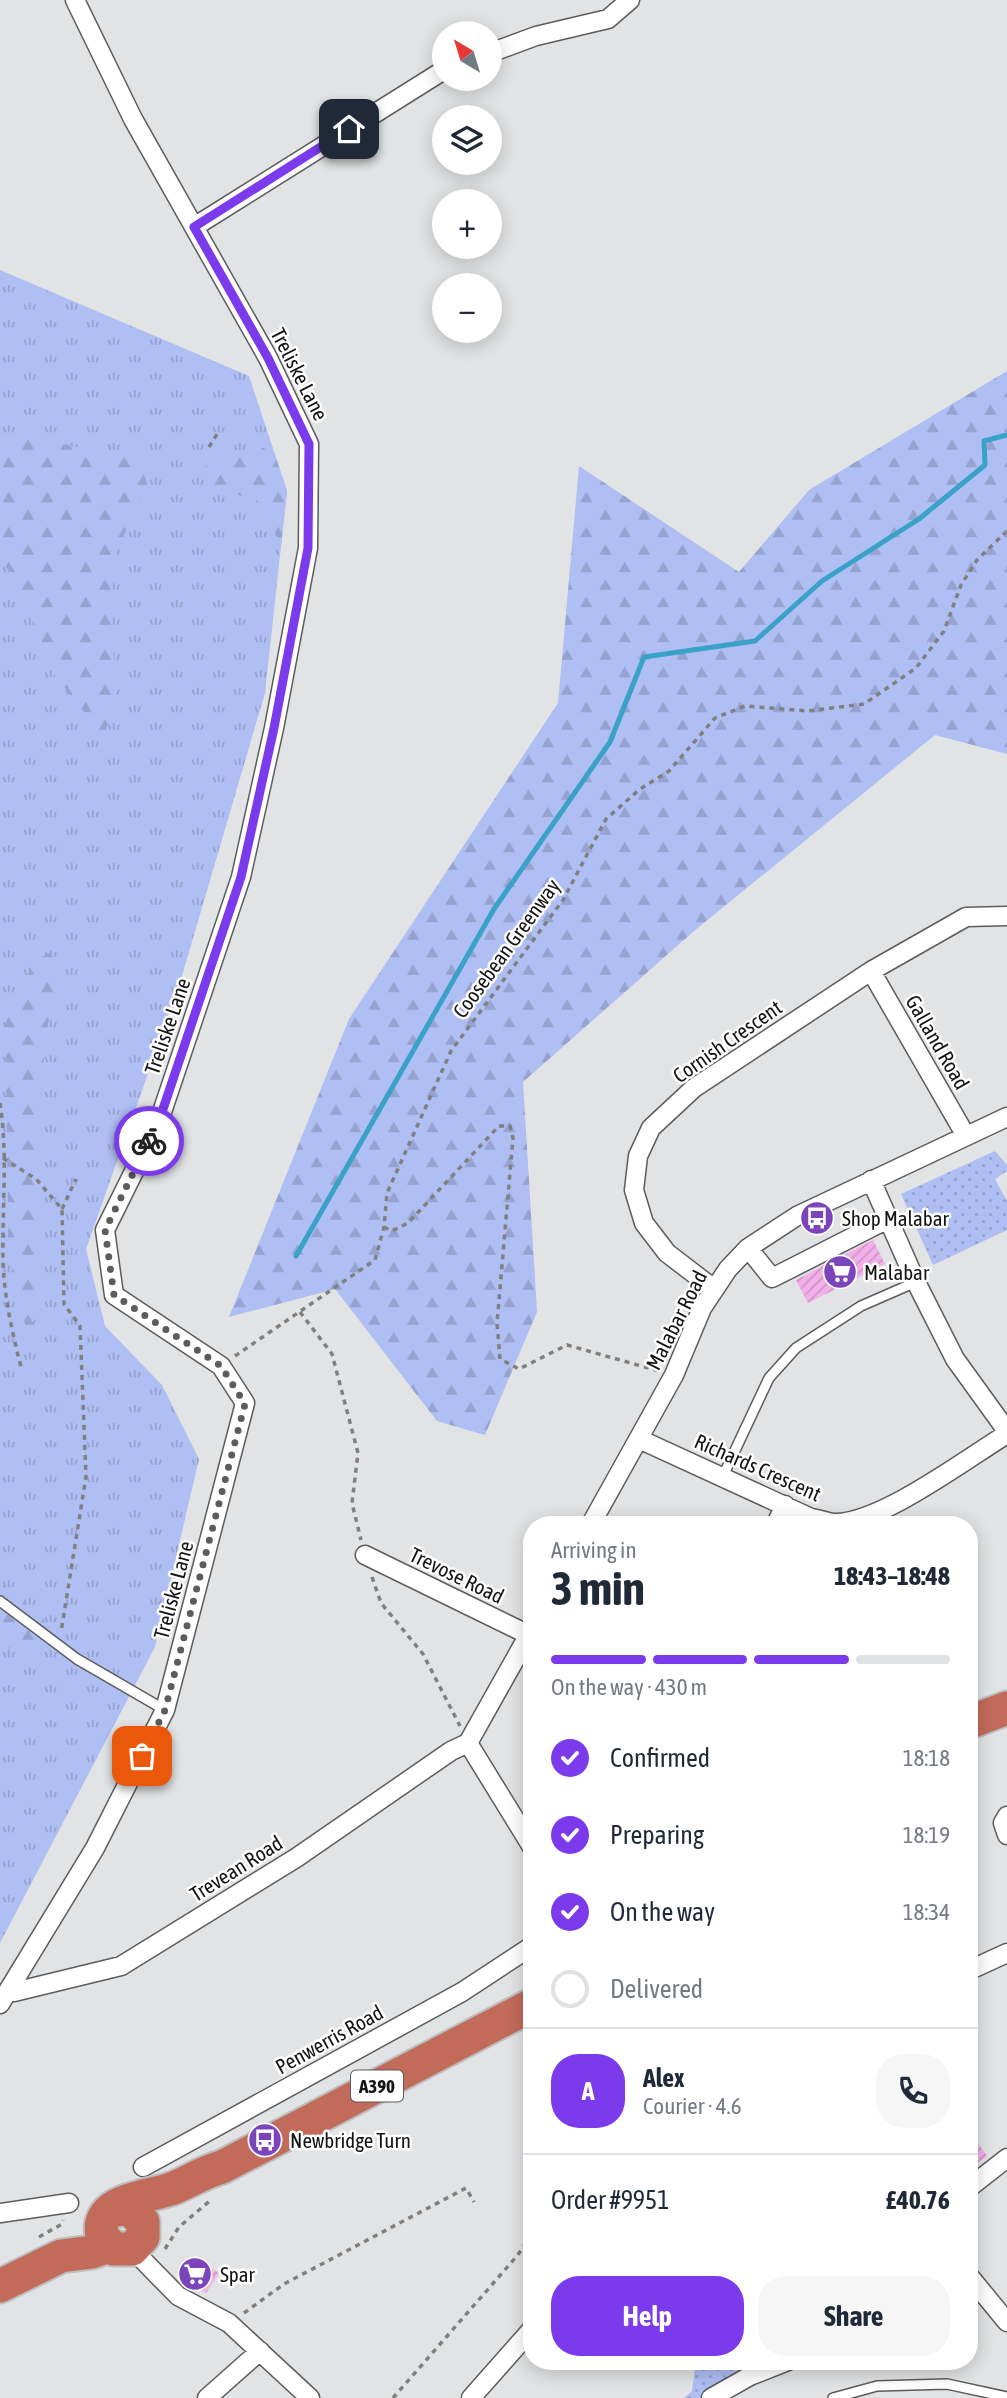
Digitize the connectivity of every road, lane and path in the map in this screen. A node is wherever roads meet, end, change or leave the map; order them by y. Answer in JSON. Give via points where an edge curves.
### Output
{"nodes":[{"id":1,"x":75,"y":0,"type":"edge"},
{"id":2,"x":630,"y":0,"type":"edge"},
{"id":3,"x":502,"y":49,"type":"edge"},
{"id":4,"x":432,"y":78,"type":"edge"},
{"id":5,"x":194,"y":227,"type":"junction"},
{"id":6,"x":219,"y":431,"type":"dead end"},
{"id":7,"x":209,"y":447,"type":"dead end"},
{"id":8,"x":1007,"y":531,"type":"edge"},
{"id":9,"x":1007,"y":915,"type":"edge"},
{"id":10,"x":871,"y":971,"type":"junction"},
{"id":11,"x":0,"y":1103,"type":"edge"},
{"id":12,"x":1007,"y":1117,"type":"edge"},
{"id":13,"x":966,"y":1136,"type":"junction"},
{"id":14,"x":4,"y":1158,"type":"junction"},
{"id":15,"x":76,"y":1179,"type":"dead end"},
{"id":16,"x":871,"y":1180,"type":"junction"},
{"id":17,"x":62,"y":1209,"type":"junction"},
{"id":18,"x":888,"y":1219,"type":"junction"},
{"id":19,"x":384,"y":1227,"type":"junction"},
{"id":20,"x":748,"y":1248,"type":"junction"},
{"id":21,"x":916,"y":1282,"type":"junction"},
{"id":22,"x":714,"y":1289,"type":"junction"},
{"id":23,"x":300,"y":1312,"type":"junction"},
{"id":24,"x":221,"y":1366,"type":"junction"},
{"id":25,"x":21,"y":1367,"type":"dead end"},
{"id":26,"x":674,"y":1375,"type":"junction"},
{"id":27,"x":1007,"y":1432,"type":"edge"},
{"id":28,"x":639,"y":1439,"type":"junction"},
{"id":29,"x":723,"y":1476,"type":"junction"},
{"id":30,"x":785,"y":1505,"type":"junction"},
{"id":31,"x":596,"y":1516,"type":"edge"},
{"id":32,"x":780,"y":1516,"type":"edge"},
{"id":33,"x":807,"y":1516,"type":"edge"},
{"id":34,"x":865,"y":1516,"type":"edge"},
{"id":35,"x":365,"y":1555,"type":"junction"},
{"id":36,"x":0,"y":1601,"type":"edge"},
{"id":37,"x":523,"y":1629,"type":"edge"},
{"id":38,"x":58,"y":1644,"type":"junction"},
{"id":39,"x":523,"y":1645,"type":"edge"},
{"id":40,"x":1007,"y":1708,"type":"edge"},
{"id":41,"x":165,"y":1710,"type":"junction"},
{"id":42,"x":978,"y":1720,"type":"edge"},
{"id":43,"x":468,"y":1743,"type":"junction"},
{"id":44,"x":1007,"y":1816,"type":"edge"},
{"id":45,"x":523,"y":1832,"type":"edge"},
{"id":46,"x":1007,"y":1835,"type":"edge"},
{"id":47,"x":523,"y":1952,"type":"edge"},
{"id":48,"x":1007,"y":1954,"type":"edge"},
{"id":49,"x":978,"y":1967,"type":"edge"},
{"id":50,"x":5,"y":1996,"type":"edge"},
{"id":51,"x":523,"y":2010,"type":"edge"},
{"id":52,"x":1007,"y":2158,"type":"edge"},
{"id":53,"x":144,"y":2166,"type":"dead end"},
{"id":54,"x":222,"y":2181,"type":"junction"},
{"id":55,"x":978,"y":2181,"type":"edge"},
{"id":56,"x":474,"y":2202,"type":"dead end"},
{"id":57,"x":69,"y":2203,"type":"joint"},
{"id":58,"x":0,"y":2213,"type":"edge"},
{"id":59,"x":125,"y":2238,"type":"junction"},
{"id":60,"x":31,"y":2241,"type":"dead end"},
{"id":61,"x":523,"y":2247,"type":"edge"},
{"id":62,"x":0,"y":2286,"type":"edge"},
{"id":63,"x":978,"y":2287,"type":"edge"},
{"id":64,"x":1007,"y":2322,"type":"edge"},
{"id":65,"x":229,"y":2323,"type":"junction"},
{"id":66,"x":523,"y":2339,"type":"edge"},
{"id":67,"x":260,"y":2351,"type":"junction"},
{"id":68,"x":765,"y":2370,"type":"edge"},
{"id":69,"x":1007,"y":2397,"type":"edge"},
{"id":70,"x":207,"y":2398,"type":"edge"},
{"id":71,"x":310,"y":2398,"type":"edge"},
{"id":72,"x":393,"y":2398,"type":"edge"},
{"id":73,"x":471,"y":2398,"type":"edge"},
{"id":74,"x":711,"y":2398,"type":"edge"},
{"id":75,"x":833,"y":2398,"type":"edge"}],
"edges":[{"from":1,"to":5,"type":"street","name":"Treliske Lane","via":[[133,119]]},
{"from":2,"to":3,"type":"street","via":[[608,19]]},
{"from":4,"to":5,"type":"street"},
{"from":5,"to":24,"type":"street","name":"Treliske Lane","via":[[268,358],[309,444],[308,548],[241,877],[159,1121],[105,1230],[114,1295]]},
{"from":6,"to":7,"type":"path"},
{"from":8,"to":19,"type":"path","name":"Coosebean Greenway","via":[[977,559],[961,585],[944,631],[916,668],[864,704],[808,710],[745,706],[715,718],[669,771],[640,789],[607,819],[563,900],[451,1051],[387,1193]]},
{"from":9,"to":10,"type":"street","name":"Cornish Crescent","via":[[966,917]]},
{"from":10,"to":13,"type":"street","name":"Galland Road"},
{"from":10,"to":22,"type":"street","name":"Cornish Crescent","via":[[694,1088],[651,1128],[638,1156],[634,1191],[644,1223],[667,1253]]},
{"from":11,"to":14,"type":"path"},
{"from":12,"to":13,"type":"street","name":"Malabar Road"},
{"from":13,"to":16,"type":"street","name":"Malabar Road"},
{"from":14,"to":17,"type":"path","via":[[36,1179]]},
{"from":14,"to":25,"type":"path","via":[[3,1263]]},
{"from":15,"to":17,"type":"path"},
{"from":16,"to":18,"type":"street"},
{"from":16,"to":20,"type":"street","name":"Malabar Road","via":[[797,1216]]},
{"from":17,"to":38,"type":"path","via":[[64,1304],[80,1326],[86,1477]]},
{"from":18,"to":20,"type":"street","via":[[772,1278]]},
{"from":18,"to":21,"type":"street"},
{"from":19,"to":23,"type":"path","name":"Coosebean Greenway","via":[[375,1260]]},
{"from":19,"to":26,"type":"path","via":[[392,1231],[408,1223],[499,1126],[510,1126],[513,1138],[497,1323],[500,1359],[519,1369],[567,1345]]},
{"from":20,"to":22,"type":"street","name":"Malabar Road"},
{"from":21,"to":27,"type":"street","via":[[955,1359]]},
{"from":21,"to":29,"type":"lane","via":[[861,1306],[796,1348],[764,1388]]},
{"from":22,"to":26,"type":"street","name":"Malabar Road","via":[[691,1330]]},
{"from":23,"to":24,"type":"path","name":"Coosebean Greenway"},
{"from":23,"to":35,"type":"path","via":[[332,1354],[358,1453],[352,1503]]},
{"from":24,"to":41,"type":"street","name":"Treliske Lane","via":[[245,1404]]},
{"from":26,"to":28,"type":"street","name":"Malabar Road"},
{"from":27,"to":34,"type":"street","name":"Richards Crescent","via":[[891,1506]]},
{"from":28,"to":29,"type":"street","name":"Richards Crescent"},
{"from":28,"to":31,"type":"street","name":"Malabar Road"},
{"from":29,"to":30,"type":"street","name":"Richards Crescent"},
{"from":30,"to":32,"type":"street"},
{"from":30,"to":33,"type":"street","name":"Richards Crescent"},
{"from":35,"to":37,"type":"street","name":"Trevose Road"},
{"from":35,"to":43,"type":"path","via":[[381,1603],[423,1654]]},
{"from":36,"to":38,"type":"lane"},
{"from":38,"to":41,"type":"lane"},
{"from":39,"to":43,"type":"street"},
{"from":40,"to":42,"type":"highway"},
{"from":41,"to":50,"type":"street","name":"Treliske Lane","via":[[95,1848]]},
{"from":43,"to":45,"type":"street"},
{"from":43,"to":50,"type":"street","name":"Trevean Road","via":[[296,1858],[121,1966]]},
{"from":44,"to":46,"type":"street","via":[[1003,1823]]},
{"from":47,"to":53,"type":"street","name":"Penwerris Road","via":[[462,1992]]},
{"from":48,"to":49,"type":"street"},
{"from":51,"to":54,"type":"highway","number":"A390"},
{"from":52,"to":55,"type":"street"},
{"from":54,"to":59,"type":"highway","number":"A390","via":[[212,2179]]},
{"from":54,"to":59,"type":"path","via":[[179,2227],[162,2254]]},
{"from":56,"to":65,"type":"path","via":[[466,2188],[284,2284]]},
{"from":57,"to":58,"type":"street"},
{"from":57,"to":60,"type":"path","via":[[62,2224]]},
{"from":59,"to":62,"type":"highway","number":"A390","via":[[77,2240],[61,2256]]},
{"from":59,"to":65,"type":"street","via":[[178,2296]]},
{"from":61,"to":72,"type":"path"},
{"from":63,"to":64,"type":"street"},
{"from":65,"to":67,"type":"street"},
{"from":66,"to":73,"type":"street"},
{"from":67,"to":70,"type":"street"},
{"from":67,"to":71,"type":"street"},
{"from":68,"to":74,"type":"street"},
{"from":69,"to":75,"type":"lane","via":[[947,2385],[877,2386]]}]}
